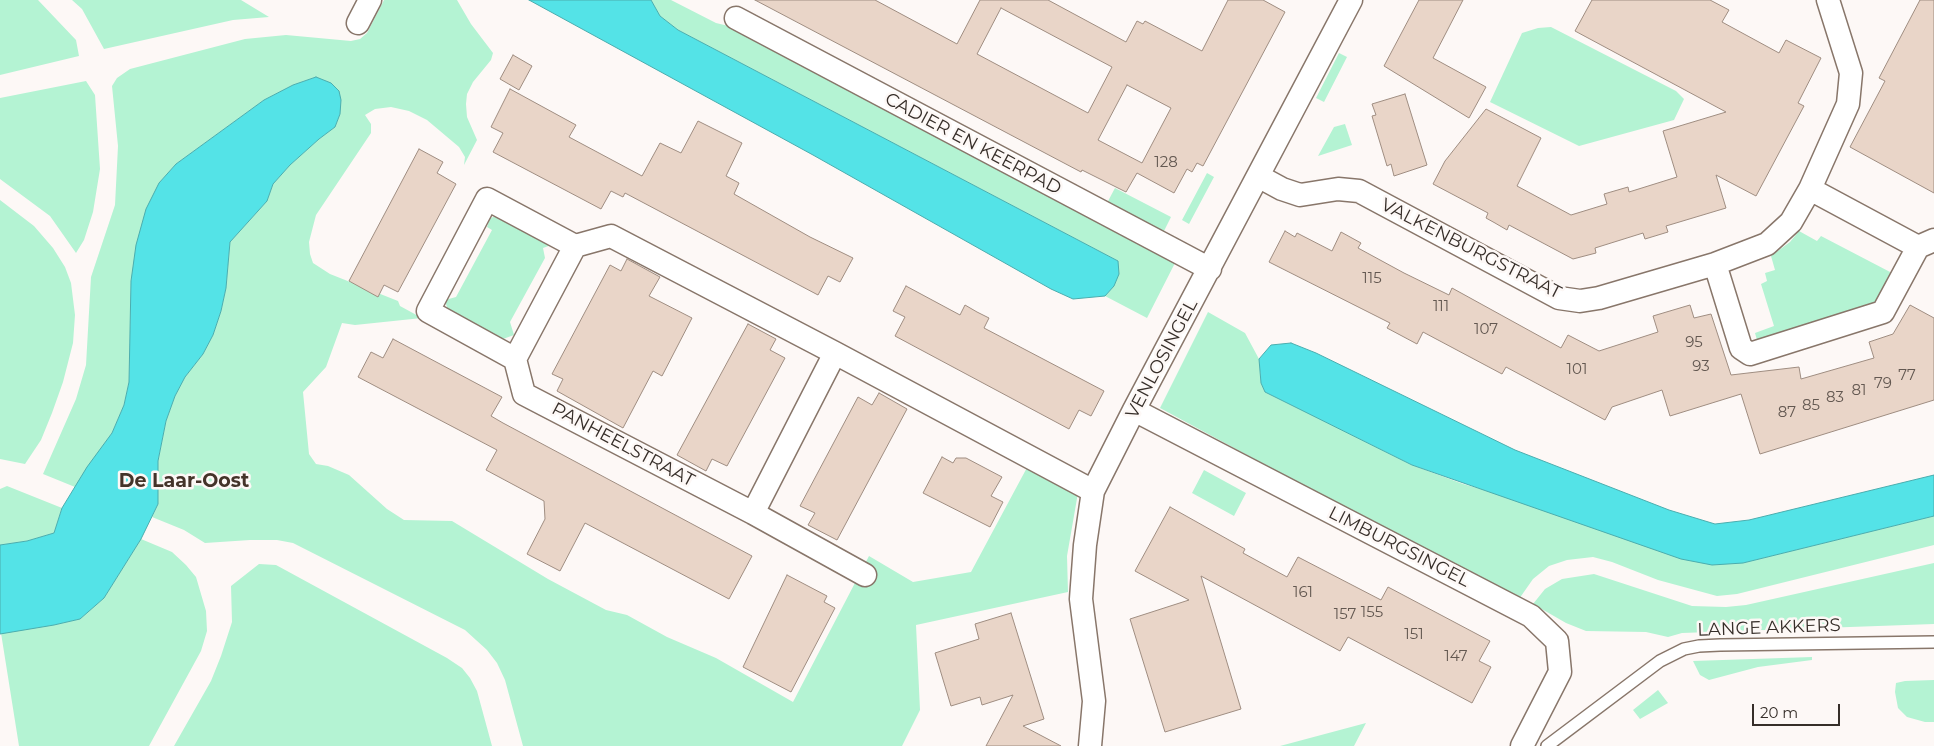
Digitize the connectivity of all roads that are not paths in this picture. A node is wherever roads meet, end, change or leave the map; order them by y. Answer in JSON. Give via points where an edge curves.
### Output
{"nodes":[{"id":1,"x":370,"y":0,"type":"edge"},
{"id":2,"x":1351,"y":0,"type":"edge"},
{"id":3,"x":1828,"y":0,"type":"edge"},
{"id":4,"x":736,"y":18,"type":"dead end"},
{"id":5,"x":358,"y":23,"type":"dead end"},
{"id":6,"x":1258,"y":176,"type":"junction"},
{"id":7,"x":1810,"y":189,"type":"junction"},
{"id":8,"x":1926,"y":244,"type":"edge"},
{"id":9,"x":575,"y":246,"type":"junction"},
{"id":10,"x":1715,"y":264,"type":"junction"},
{"id":11,"x":1210,"y":268,"type":"junction"},
{"id":12,"x":835,"y":353,"type":"junction"},
{"id":13,"x":515,"y":359,"type":"junction"},
{"id":14,"x":1134,"y":410,"type":"junction"},
{"id":15,"x":1093,"y":491,"type":"junction"},
{"id":16,"x":753,"y":512,"type":"junction"},
{"id":17,"x":866,"y":575,"type":"dead end"},
{"id":18,"x":1934,"y":642,"type":"edge"},
{"id":19,"x":1090,"y":746,"type":"edge"},
{"id":20,"x":1522,"y":746,"type":"edge"},
{"id":21,"x":1547,"y":746,"type":"edge"}],
"edges":[{"from":1,"to":5,"type":"street"},
{"from":2,"to":6,"type":"street","name":"VENLOSINGEL"},
{"from":3,"to":7,"type":"street","name":"VALKENBURGSTRAAT","via":[[1851,73],[1848,104]]},
{"from":4,"to":11,"type":"street","name":"CADIER EN KEERPAD"},
{"from":6,"to":10,"type":"street","name":"VALKENBURGSTRAAT","via":[[1300,195],[1338,189],[1359,191],[1559,298],[1580,301],[1599,298]]},
{"from":6,"to":11,"type":"street","name":"VENLOSINGEL"},
{"from":7,"to":8,"type":"street"},
{"from":7,"to":10,"type":"street","name":"VALKENBURGSTRAAT","via":[[1791,222],[1767,244]]},
{"from":8,"to":10,"type":"street","via":[[1882,312],[1750,354],[1741,348]]},
{"from":9,"to":12,"type":"street","via":[[611,236]]},
{"from":9,"to":13,"type":"street"},
{"from":9,"to":13,"type":"street","via":[[487,199],[428,311]]},
{"from":11,"to":14,"type":"street","name":"VENLOSINGEL"},
{"from":12,"to":15,"type":"street"},
{"from":12,"to":16,"type":"street"},
{"from":13,"to":16,"type":"street","name":"PANHEELSTRAAT","via":[[524,394]]},
{"from":14,"to":15,"type":"street","name":"VENLOSINGEL"},
{"from":14,"to":20,"type":"street","name":"LIMBURGSINGEL","via":[[1531,616],[1558,642],[1560,672]]},
{"from":15,"to":19,"type":"street","name":"VENLOSINGEL","via":[[1081,599],[1094,701]]},
{"from":16,"to":17,"type":"street","name":"PANHEELSTRAAT"},
{"from":18,"to":21,"type":"lane","name":"LANGE AKKERS","via":[[1720,645],[1684,649],[1660,661]]}]}
